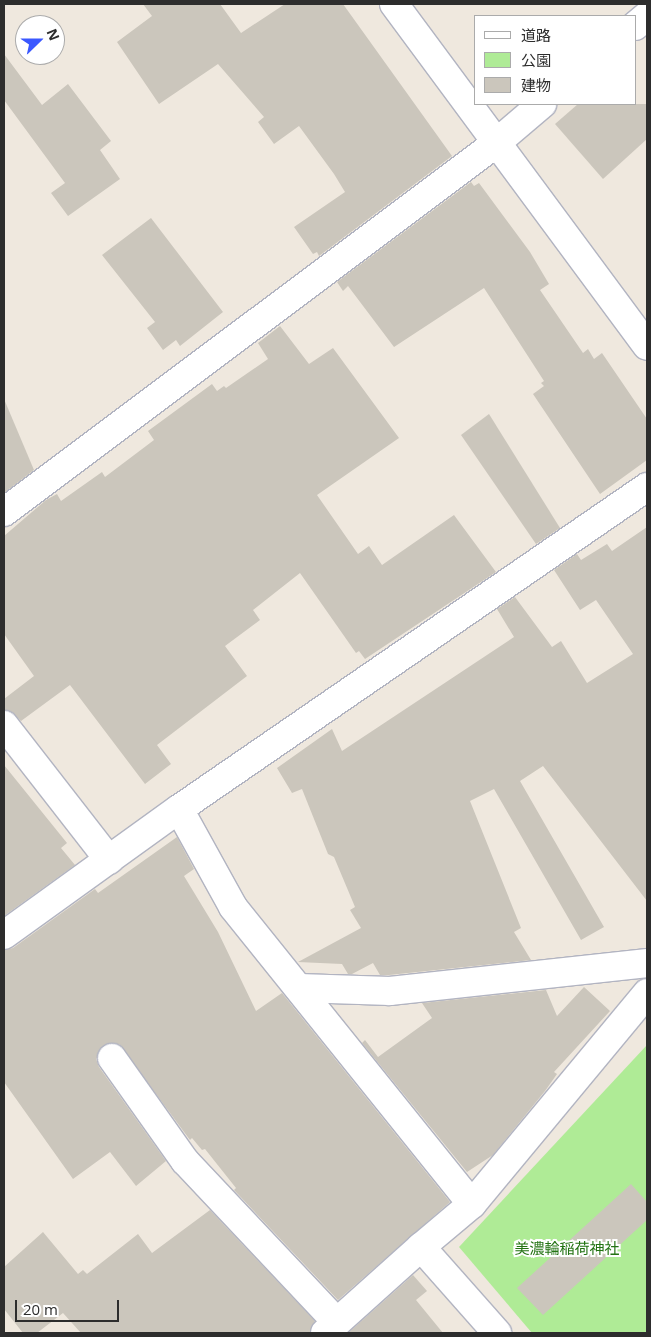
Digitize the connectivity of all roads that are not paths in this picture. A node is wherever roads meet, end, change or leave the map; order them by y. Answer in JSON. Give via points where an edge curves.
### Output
{"nodes":[{"id":1,"x":394,"y":4,"type":"edge"},
{"id":2,"x":647,"y":16,"type":"edge"},
{"id":3,"x":636,"y":25,"type":"edge"},
{"id":4,"x":541,"y":105,"type":"edge"},
{"id":5,"x":495,"y":144,"type":"junction"},
{"id":6,"x":647,"y":346,"type":"edge"},
{"id":7,"x":647,"y":487,"type":"edge"},
{"id":8,"x":4,"y":512,"type":"edge"},
{"id":9,"x":4,"y":725,"type":"edge"},
{"id":10,"x":179,"y":809,"type":"junction"},
{"id":11,"x":109,"y":860,"type":"junction"},
{"id":12,"x":4,"y":935,"type":"edge"},
{"id":13,"x":647,"y":963,"type":"edge"},
{"id":14,"x":299,"y":988,"type":"junction"},
{"id":15,"x":647,"y":993,"type":"edge"},
{"id":16,"x":112,"y":1058,"type":"dead end"},
{"id":17,"x":472,"y":1204,"type":"junction"},
{"id":18,"x":421,"y":1247,"type":"junction"},
{"id":19,"x":330,"y":1327,"type":"edge"},
{"id":20,"x":497,"y":1333,"type":"edge"}],
"edges":[{"from":1,"to":5,"type":"street"},
{"from":2,"to":3,"type":"street"},
{"from":4,"to":5,"type":"street"},
{"from":5,"to":6,"type":"street"},
{"from":5,"to":8,"type":"street"},
{"from":7,"to":10,"type":"street"},
{"from":9,"to":11,"type":"street"},
{"from":10,"to":11,"type":"street"},
{"from":10,"to":14,"type":"street","via":[[233,907]]},
{"from":11,"to":12,"type":"street"},
{"from":13,"to":14,"type":"street","via":[[390,990]]},
{"from":14,"to":17,"type":"street"},
{"from":15,"to":17,"type":"street"},
{"from":16,"to":19,"type":"street","via":[[185,1161]]},
{"from":17,"to":18,"type":"street"},
{"from":18,"to":19,"type":"street"},
{"from":18,"to":20,"type":"street"}]}
